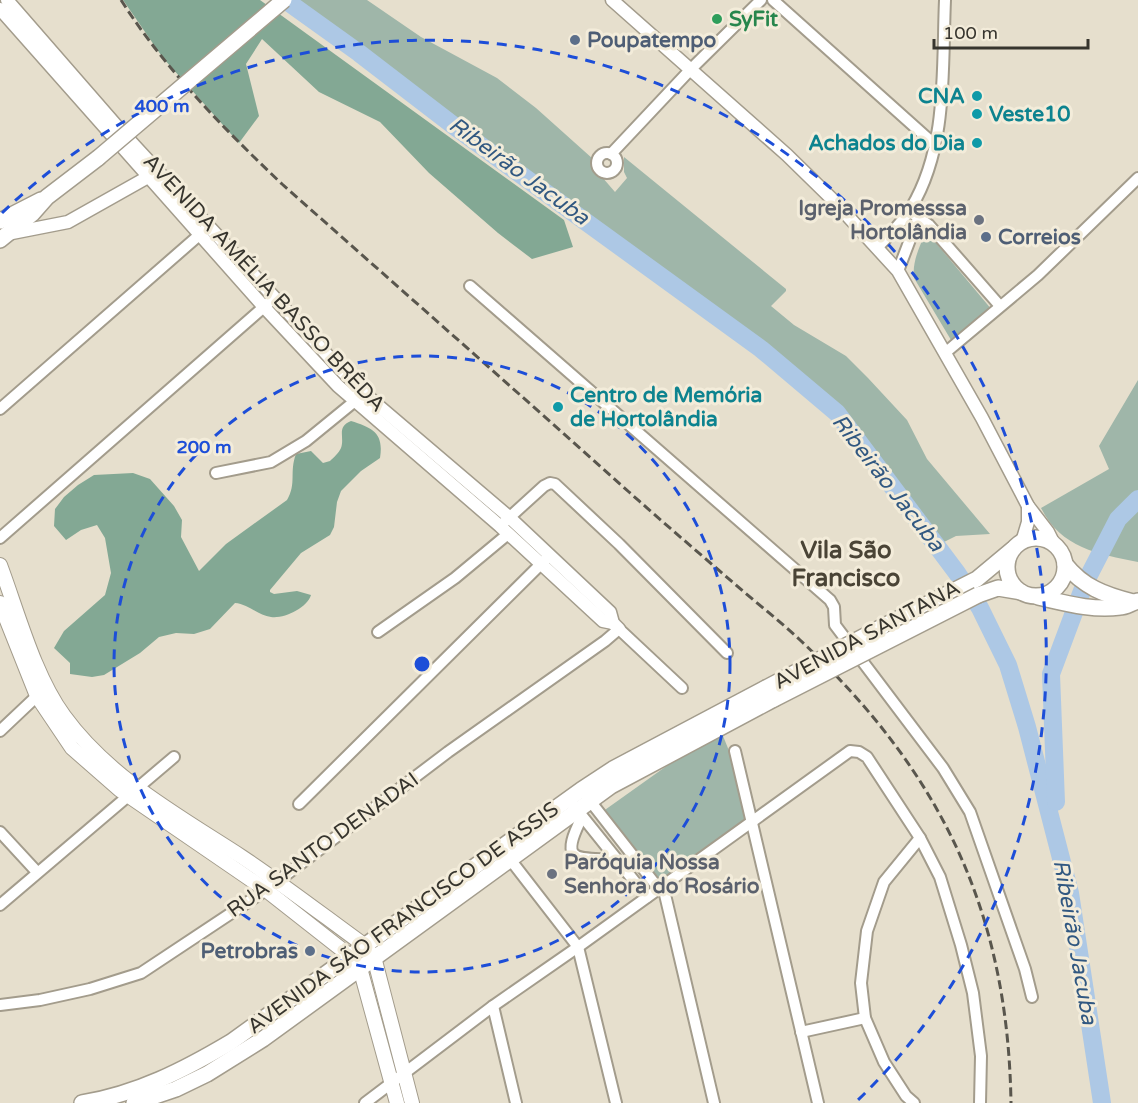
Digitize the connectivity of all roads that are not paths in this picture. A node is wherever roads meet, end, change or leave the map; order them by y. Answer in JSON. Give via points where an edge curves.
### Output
{"nodes":[{"id":1,"x":7,"y":0,"type":"edge"},
{"id":2,"x":284,"y":0,"type":"edge"},
{"id":3,"x":612,"y":0,"type":"edge"},
{"id":4,"x":761,"y":0,"type":"edge"},
{"id":5,"x":773,"y":0,"type":"edge"},
{"id":6,"x":945,"y":0,"type":"edge"},
{"id":7,"x":0,"y":9,"type":"edge"},
{"id":8,"x":691,"y":69,"type":"junction"},
{"id":9,"x":935,"y":144,"type":"junction"},
{"id":10,"x":611,"y":154,"type":"dead end"},
{"id":11,"x":148,"y":177,"type":"junction"},
{"id":12,"x":1138,"y":178,"type":"edge"},
{"id":13,"x":47,"y":197,"type":"junction"},
{"id":14,"x":32,"y":214,"type":"junction"},
{"id":15,"x":914,"y":214,"type":"junction"},
{"id":16,"x":47,"y":227,"type":"junction"},
{"id":17,"x":204,"y":231,"type":"junction"},
{"id":18,"x":2,"y":232,"type":"edge"},
{"id":19,"x":878,"y":247,"type":"junction"},
{"id":20,"x":898,"y":271,"type":"junction"},
{"id":21,"x":470,"y":286,"type":"dead end"},
{"id":22,"x":268,"y":303,"type":"junction"},
{"id":23,"x":1000,"y":306,"type":"junction"},
{"id":24,"x":945,"y":353,"type":"junction"},
{"id":25,"x":355,"y":401,"type":"junction"},
{"id":26,"x":0,"y":409,"type":"edge"},
{"id":27,"x":216,"y":474,"type":"dead end"},
{"id":28,"x":1028,"y":506,"type":"junction"},
{"id":29,"x":506,"y":526,"type":"junction"},
{"id":30,"x":0,"y":538,"type":"edge"},
{"id":31,"x":1054,"y":544,"type":"junction"},
{"id":32,"x":1018,"y":546,"type":"junction"},
{"id":33,"x":545,"y":560,"type":"junction"},
{"id":34,"x":1065,"y":564,"type":"junction"},
{"id":35,"x":0,"y":566,"type":"edge"},
{"id":36,"x":974,"y":588,"type":"junction"},
{"id":37,"x":1028,"y":594,"type":"junction"},
{"id":38,"x":1135,"y":602,"type":"edge"},
{"id":39,"x":0,"y":603,"type":"edge"},
{"id":40,"x":616,"y":626,"type":"junction"},
{"id":41,"x":378,"y":632,"type":"dead end"},
{"id":42,"x":727,"y":653,"type":"dead end"},
{"id":43,"x":682,"y":688,"type":"dead end"},
{"id":44,"x":37,"y":696,"type":"junction"},
{"id":45,"x":723,"y":720,"type":"joint"},
{"id":46,"x":0,"y":731,"type":"edge"},
{"id":47,"x":735,"y":751,"type":"dead end"},
{"id":48,"x":174,"y":758,"type":"dead end"},
{"id":49,"x":133,"y":791,"type":"junction"},
{"id":50,"x":299,"y":804,"type":"dead end"},
{"id":51,"x":580,"y":804,"type":"junction"},
{"id":52,"x":752,"y":822,"type":"junction"},
{"id":53,"x":0,"y":832,"type":"edge"},
{"id":54,"x":920,"y":838,"type":"junction"},
{"id":55,"x":500,"y":848,"type":"junction"},
{"id":56,"x":511,"y":860,"type":"junction"},
{"id":57,"x":616,"y":860,"type":"junction"},
{"id":58,"x":37,"y":872,"type":"junction"},
{"id":59,"x":278,"y":882,"type":"junction"},
{"id":60,"x":661,"y":887,"type":"junction"},
{"id":61,"x":266,"y":890,"type":"junction"},
{"id":62,"x":647,"y":897,"type":"junction"},
{"id":63,"x":0,"y":905,"type":"edge"},
{"id":64,"x":578,"y":947,"type":"junction"},
{"id":65,"x":369,"y":951,"type":"junction"},
{"id":66,"x":355,"y":962,"type":"junction"},
{"id":67,"x":1032,"y":997,"type":"dead end"},
{"id":68,"x":0,"y":1005,"type":"edge"},
{"id":69,"x":493,"y":1006,"type":"junction"},
{"id":70,"x":866,"y":1018,"type":"junction"},
{"id":71,"x":801,"y":1032,"type":"junction"},
{"id":72,"x":406,"y":1074,"type":"junction"},
{"id":73,"x":392,"y":1084,"type":"junction"},
{"id":74,"x":82,"y":1103,"type":"edge"},
{"id":75,"x":134,"y":1103,"type":"edge"},
{"id":76,"x":365,"y":1103,"type":"edge"},
{"id":77,"x":397,"y":1103,"type":"edge"},
{"id":78,"x":412,"y":1103,"type":"edge"},
{"id":79,"x":516,"y":1103,"type":"edge"},
{"id":80,"x":616,"y":1103,"type":"edge"},
{"id":81,"x":714,"y":1103,"type":"edge"},
{"id":82,"x":818,"y":1103,"type":"edge"},
{"id":83,"x":914,"y":1103,"type":"edge"},
{"id":84,"x":980,"y":1103,"type":"edge"}],
"edges":[{"from":1,"to":17,"type":"street","name":"AVENIDA AMÉLIA BASSO BRÊDA"},
{"from":2,"to":13,"type":"main road","bridge":true},
{"from":3,"to":8,"type":"street"},
{"from":4,"to":8,"type":"street"},
{"from":5,"to":9,"type":"street"},
{"from":6,"to":9,"type":"street","via":[[940,116]]},
{"from":7,"to":11,"type":"street","name":"AVENIDA AMÉLIA BASSO BRÊDA"},
{"from":8,"to":10,"type":"street"},
{"from":8,"to":19,"type":"street","via":[[787,154]]},
{"from":9,"to":15,"type":"street"},
{"from":11,"to":16,"type":"street","via":[[68,222]]},
{"from":11,"to":17,"type":"street","name":"AVENIDA AMÉLIA BASSO BRÊDA"},
{"from":12,"to":23,"type":"street","via":[[1038,275]]},
{"from":13,"to":14,"type":"main road"},
{"from":13,"to":18,"type":"main road"},
{"from":14,"to":16,"type":"street"},
{"from":14,"to":18,"type":"main road"},
{"from":15,"to":19,"type":"street"},
{"from":15,"to":20,"type":"street"},
{"from":15,"to":23,"type":"street","via":[[929,225]]},
{"from":16,"to":18,"type":"street"},
{"from":17,"to":22,"type":"street","name":"AVENIDA AMÉLIA BASSO BRÊDA"},
{"from":17,"to":26,"type":"street"},
{"from":19,"to":20,"type":"street"},
{"from":20,"to":24,"type":"street"},
{"from":21,"to":67,"type":"street","via":[[830,600],[835,625],[943,768],[970,812]]},
{"from":22,"to":25,"type":"street","name":"AVENIDA AMÉLIA BASSO BRÊDA","via":[[321,369]]},
{"from":22,"to":29,"type":"street","name":"AVENIDA AMÉLIA BASSO BRÊDA"},
{"from":22,"to":30,"type":"street"},
{"from":23,"to":24,"type":"street"},
{"from":24,"to":28,"type":"street"},
{"from":25,"to":27,"type":"street","via":[[306,441],[271,462]]},
{"from":25,"to":29,"type":"street","name":"AVENIDA AMÉLIA BASSO BRÊDA"},
{"from":28,"to":31,"type":"street"},
{"from":28,"to":32,"type":"street","via":[[1027,527]]},
{"from":29,"to":33,"type":"street","name":"AVENIDA AMÉLIA BASSO BRÊDA"},
{"from":29,"to":41,"type":"street","via":[[455,578]]},
{"from":29,"to":42,"type":"street","via":[[544,486],[555,484]]},
{"from":31,"to":32,"type":"main road","via":[[1038,538]]},
{"from":31,"to":34,"type":"main road","name":"AVENIDA SANTANA"},
{"from":32,"to":36,"type":"main road","name":"AVENIDA SANTANA","via":[[984,574]]},
{"from":32,"to":37,"type":"main road","via":[[1008,562],[1009,576],[1016,588]]},
{"from":33,"to":40,"type":"street","name":"AVENIDA AMÉLIA BASSO BRÊDA","via":[[610,612]]},
{"from":33,"to":50,"type":"street"},
{"from":34,"to":37,"type":"main road","via":[[1062,580],[1055,589],[1045,595]]},
{"from":34,"to":38,"type":"main road","name":"AVENIDA SANTANA","via":[[1085,584]]},
{"from":35,"to":49,"type":"main road","via":[[51,695],[88,747]]},
{"from":36,"to":37,"type":"main road","name":"AVENIDA SANTANA"},
{"from":36,"to":45,"type":"main road","name":"AVENIDA SANTANA","bridge":true},
{"from":37,"to":38,"type":"main road","name":"AVENIDA SANTANA","via":[[1076,605],[1120,608]]},
{"from":39,"to":44,"type":"main road"},
{"from":40,"to":43,"type":"street","name":"AVENIDA AMÉLIA BASSO BRÊDA"},
{"from":40,"to":59,"type":"street","name":"RUA SANTO DENADAI","via":[[605,641],[448,752]]},
{"from":44,"to":46,"type":"street"},
{"from":44,"to":49,"type":"main road","via":[[72,748],[94,769]]},
{"from":45,"to":51,"type":"main road","name":"AVENIDA SÃO FRANCISCO DE ASSIS"},
{"from":47,"to":52,"type":"street"},
{"from":48,"to":49,"type":"street"},
{"from":49,"to":58,"type":"street"},
{"from":49,"to":59,"type":"main road"},
{"from":49,"to":61,"type":"main road"},
{"from":51,"to":55,"type":"main road","name":"AVENIDA SÃO FRANCISCO DE ASSIS"},
{"from":51,"to":56,"type":"main road","name":"AVENIDA SÃO FRANCISCO DE ASSIS"},
{"from":51,"to":57,"type":"street"},
{"from":51,"to":57,"type":"street","via":[[571,846],[574,854],[584,860]]},
{"from":51,"to":60,"type":"street"},
{"from":52,"to":54,"type":"street","via":[[850,751],[867,757]]},
{"from":52,"to":60,"type":"street"},
{"from":52,"to":71,"type":"street"},
{"from":53,"to":58,"type":"street"},
{"from":54,"to":70,"type":"street","via":[[884,882],[867,931],[861,983]]},
{"from":54,"to":84,"type":"street","via":[[940,877],[972,993],[981,1056]]},
{"from":55,"to":56,"type":"street"},
{"from":55,"to":65,"type":"main road","name":"AVENIDA SÃO FRANCISCO DE ASSIS"},
{"from":56,"to":64,"type":"street"},
{"from":56,"to":65,"type":"main road","name":"AVENIDA SÃO FRANCISCO DE ASSIS"},
{"from":57,"to":62,"type":"street"},
{"from":58,"to":63,"type":"street"},
{"from":59,"to":61,"type":"street","name":"RUA SANTO DENADAI"},
{"from":59,"to":65,"type":"main road"},
{"from":60,"to":62,"type":"street"},
{"from":60,"to":81,"type":"street"},
{"from":61,"to":66,"type":"main road"},
{"from":61,"to":68,"type":"street","name":"RUA SANTO DENADAI","via":[[141,974],[90,989]]},
{"from":62,"to":64,"type":"street"},
{"from":64,"to":69,"type":"street"},
{"from":64,"to":80,"type":"street"},
{"from":65,"to":66,"type":"main road","name":"AVENIDA SÃO FRANCISCO DE ASSIS"},
{"from":65,"to":72,"type":"main road"},
{"from":66,"to":73,"type":"main road"},
{"from":66,"to":74,"type":"main road","name":"AVENIDA SÃO FRANCISCO DE ASSIS","via":[[192,1066],[160,1081]]},
{"from":66,"to":75,"type":"main road","name":"AVENIDA SÃO FRANCISCO DE ASSIS","via":[[295,1017],[207,1074]]},
{"from":69,"to":72,"type":"street"},
{"from":69,"to":79,"type":"street"},
{"from":70,"to":71,"type":"street"},
{"from":70,"to":83,"type":"street","via":[[884,1062]]},
{"from":71,"to":82,"type":"street"},
{"from":72,"to":73,"type":"street"},
{"from":72,"to":78,"type":"main road"},
{"from":73,"to":76,"type":"street"},
{"from":73,"to":77,"type":"main road"}]}
